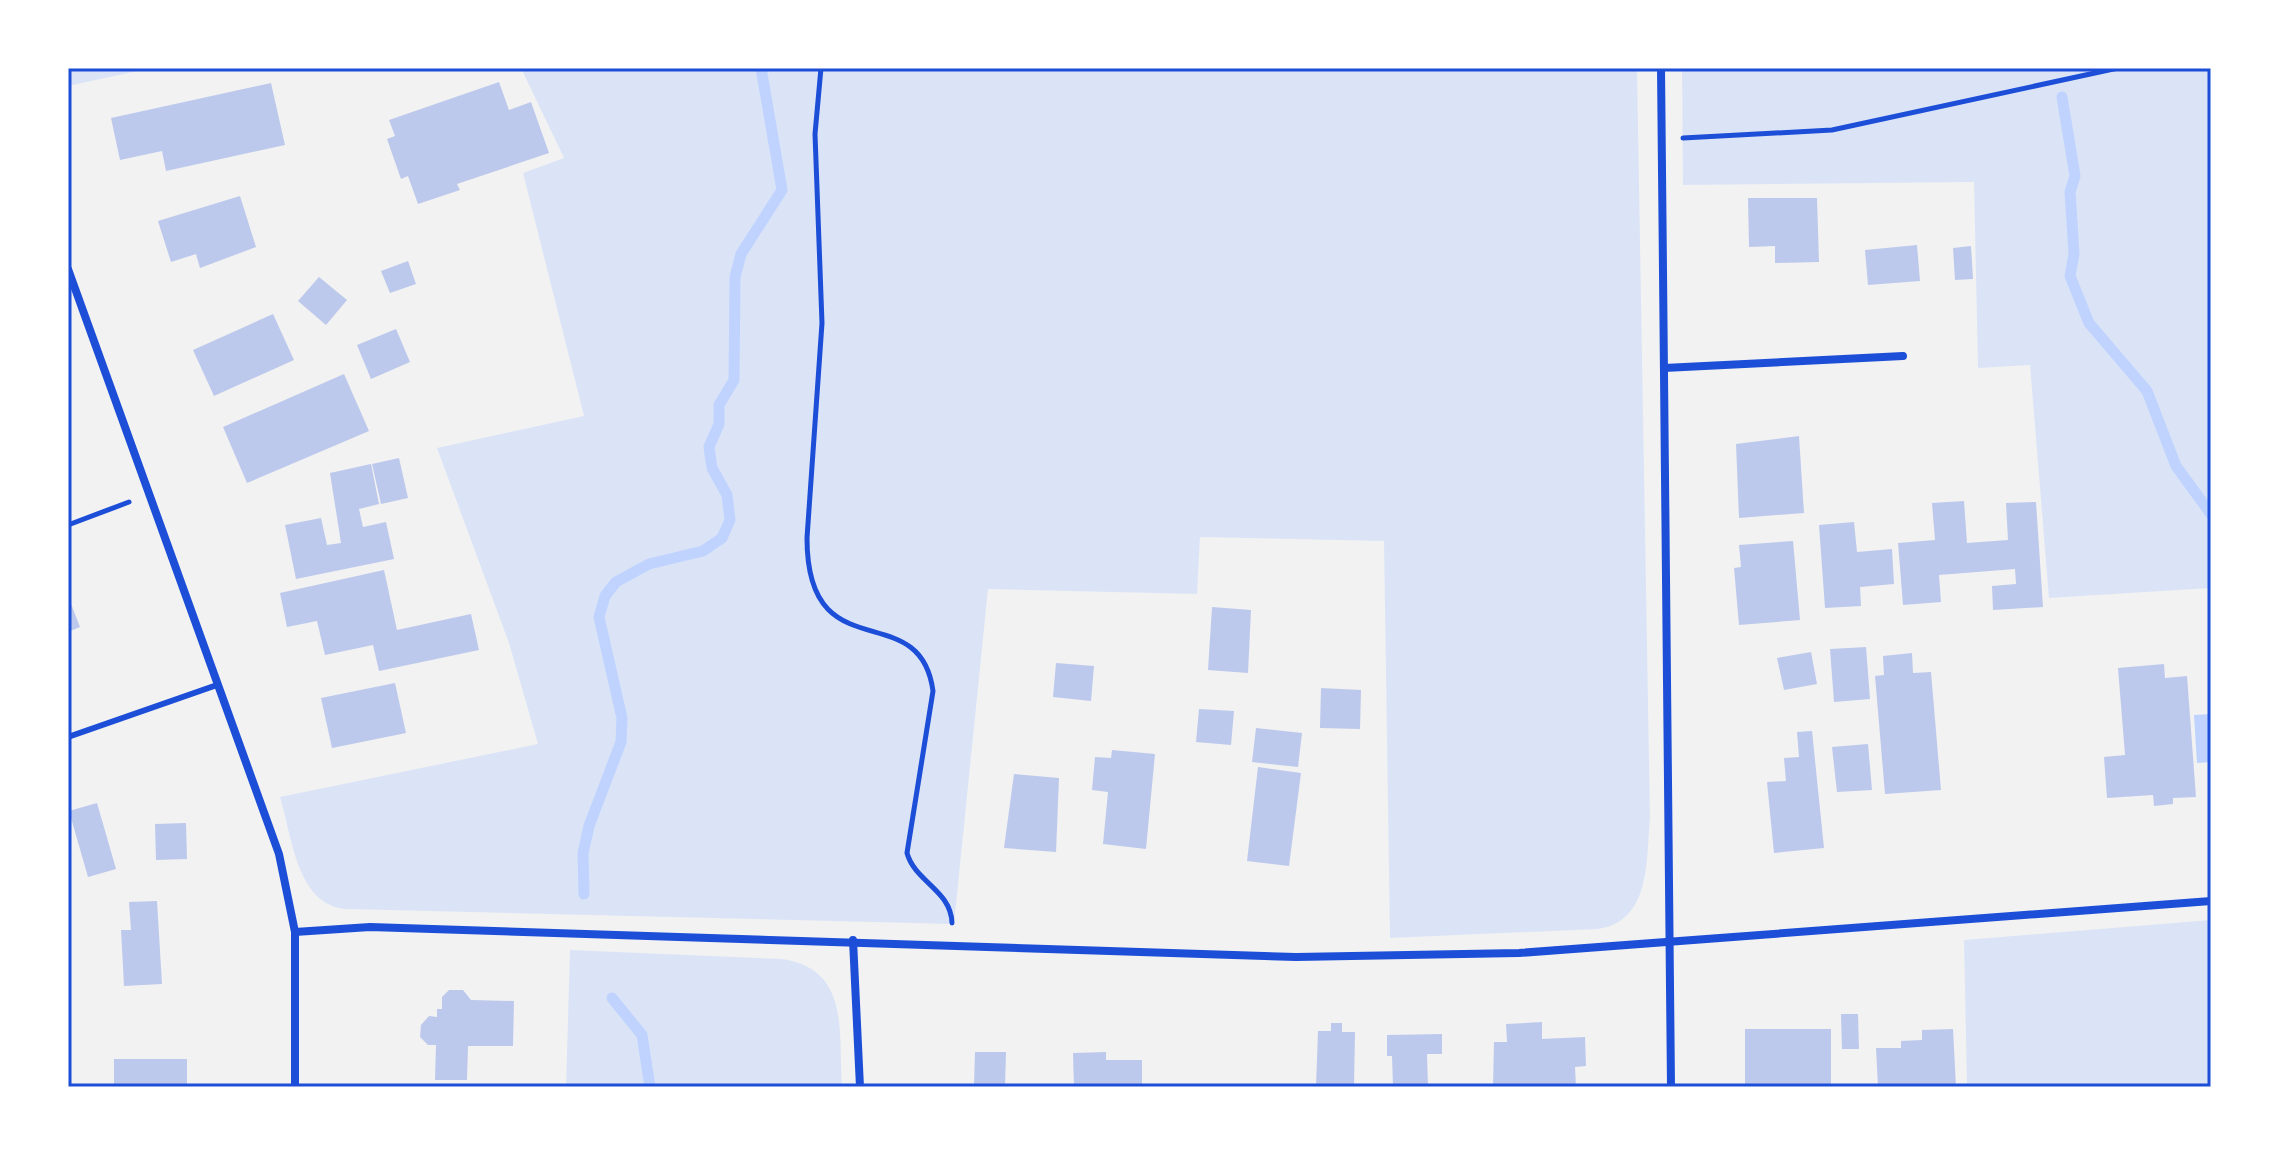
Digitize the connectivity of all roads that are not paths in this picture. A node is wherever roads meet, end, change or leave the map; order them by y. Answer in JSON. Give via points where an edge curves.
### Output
{"nodes":[{"id":1,"x":1661,"y":68,"type":"edge"},
{"id":2,"x":68,"y":269,"type":"edge"},
{"id":3,"x":1903,"y":356,"type":"dead end"},
{"id":4,"x":1664,"y":368,"type":"junction"},
{"id":5,"x":217,"y":685,"type":"junction"},
{"id":6,"x":68,"y":737,"type":"edge"},
{"id":7,"x":2211,"y":901,"type":"edge"},
{"id":8,"x":295,"y":932,"type":"junction"},
{"id":9,"x":853,"y":940,"type":"junction"},
{"id":10,"x":1669,"y":940,"type":"junction"},
{"id":11,"x":295,"y":1087,"type":"edge"},
{"id":12,"x":860,"y":1087,"type":"edge"},
{"id":13,"x":1671,"y":1087,"type":"edge"}],
"edges":[{"from":1,"to":4,"type":"street"},
{"from":2,"to":5,"type":"street"},
{"from":3,"to":4,"type":"street"},
{"from":4,"to":10,"type":"street"},
{"from":5,"to":6,"type":"lane"},
{"from":5,"to":8,"type":"street","via":[[271,830]]},
{"from":7,"to":10,"type":"street"},
{"from":8,"to":9,"type":"street","via":[[370,927]]},
{"from":8,"to":11,"type":"street"},
{"from":9,"to":10,"type":"street","via":[[1351,958],[1519,953]]},
{"from":9,"to":12,"type":"street"},
{"from":10,"to":13,"type":"street"}]}
